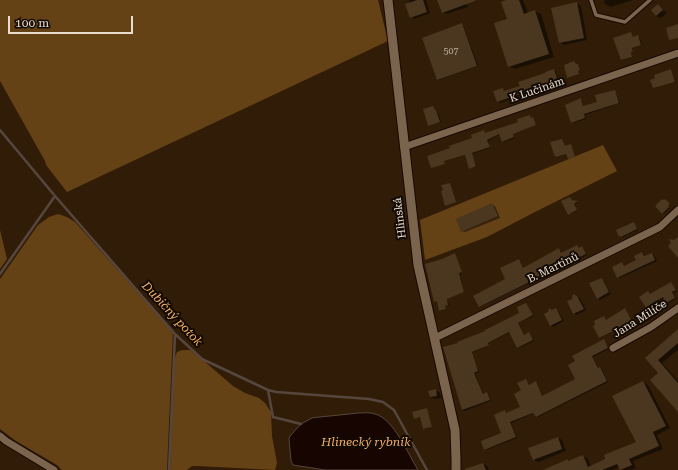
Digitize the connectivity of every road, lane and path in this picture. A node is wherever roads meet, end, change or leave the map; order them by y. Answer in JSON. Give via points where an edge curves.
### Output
{"nodes":[{"id":1,"x":388,"y":0,"type":"edge"},
{"id":2,"x":592,"y":0,"type":"edge"},
{"id":3,"x":650,"y":0,"type":"edge"},
{"id":4,"x":678,"y":53,"type":"edge"},
{"id":5,"x":404,"y":147,"type":"junction"},
{"id":6,"x":678,"y":210,"type":"edge"},
{"id":7,"x":678,"y":308,"type":"edge"},
{"id":8,"x":434,"y":338,"type":"junction"},
{"id":9,"x":613,"y":348,"type":"dead end"},
{"id":10,"x":0,"y":436,"type":"edge"},
{"id":11,"x":54,"y":470,"type":"edge"},
{"id":12,"x":456,"y":470,"type":"edge"}],
"edges":[{"from":1,"to":5,"type":"street","name":"Hlinská"},
{"from":2,"to":3,"type":"lane","via":[[596,15],[625,22]]},
{"from":4,"to":5,"type":"street","name":"K Lučinám"},
{"from":5,"to":8,"type":"street","name":"Hlinská","via":[[418,265]]},
{"from":6,"to":8,"type":"street","name":"B. Martinů","via":[[660,228]]},
{"from":7,"to":9,"type":"street","name":"Jana Milíče","via":[[651,327]]},
{"from":8,"to":12,"type":"street","name":"Hlinská","via":[[455,430]]},
{"from":10,"to":11,"type":"street"}]}
